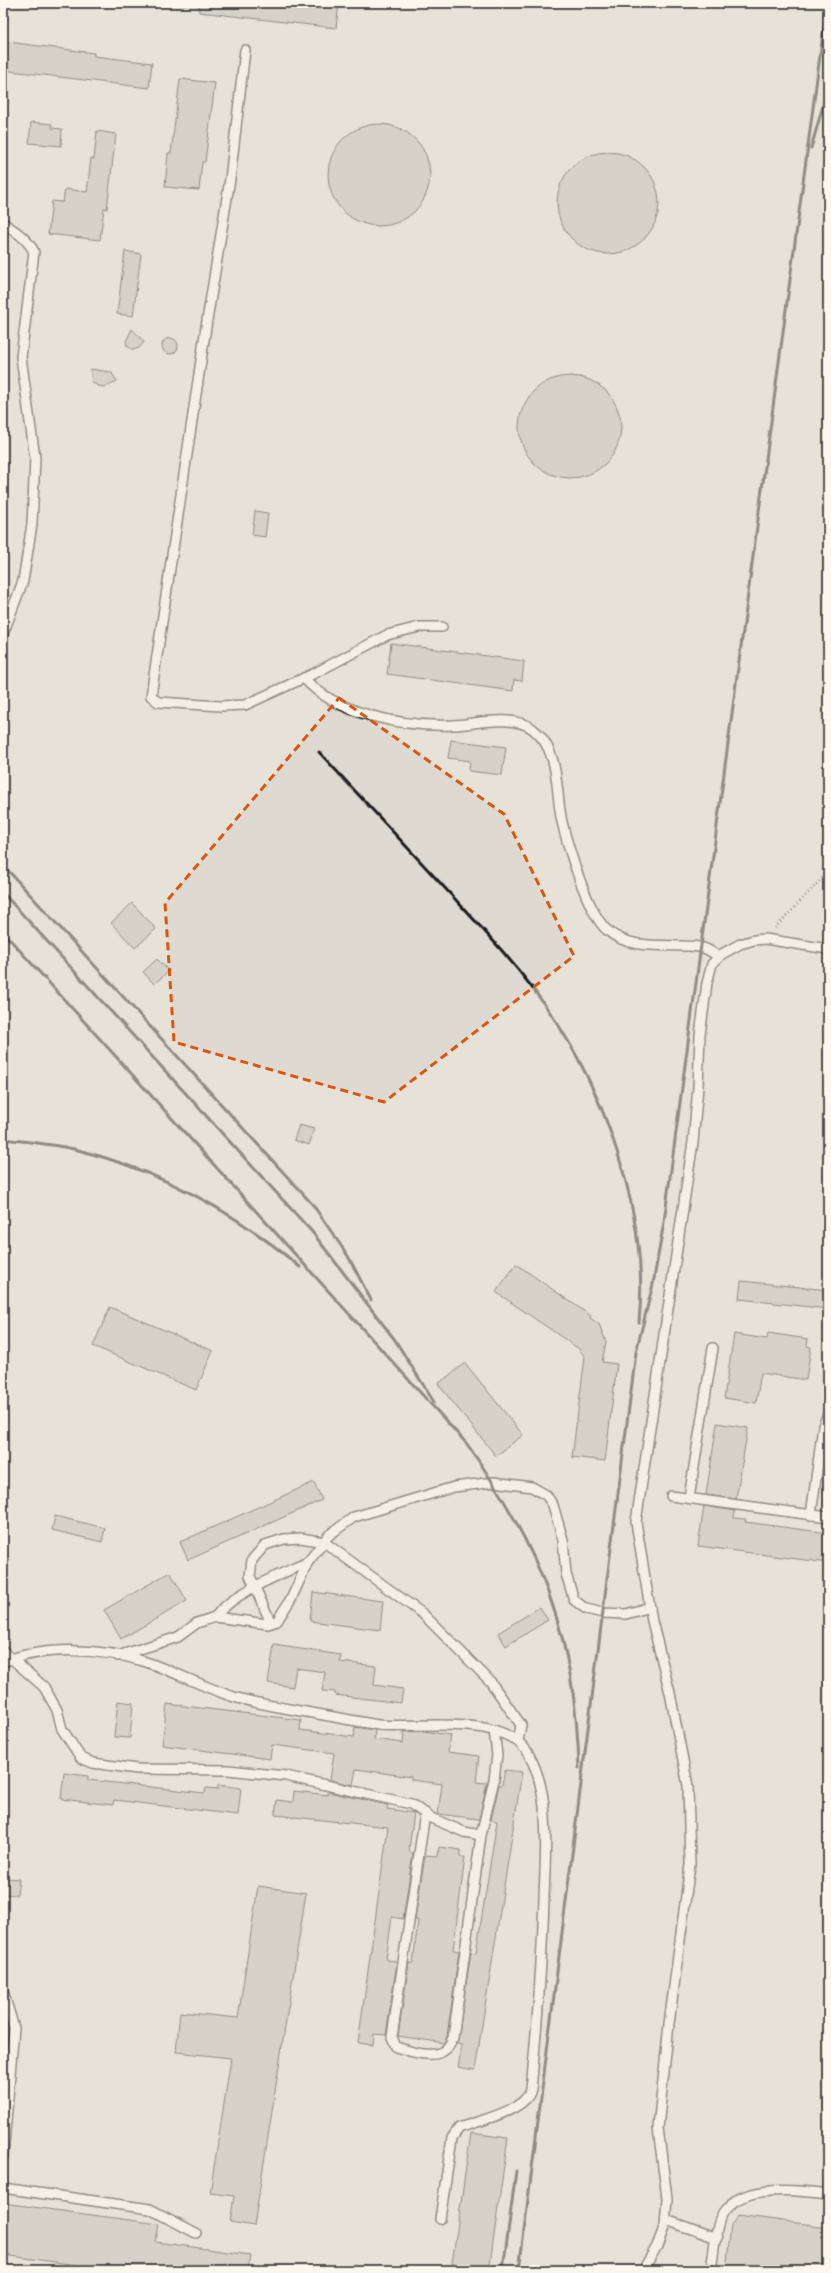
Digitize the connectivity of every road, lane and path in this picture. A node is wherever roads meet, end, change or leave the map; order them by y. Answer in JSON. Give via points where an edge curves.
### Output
{"nodes":[{"id":1,"x":245,"y":50,"type":"dead end"},
{"id":2,"x":3,"y":223,"type":"edge"},
{"id":3,"x":442,"y":627,"type":"dead end"},
{"id":4,"x":3,"y":634,"type":"edge"},
{"id":5,"x":304,"y":678,"type":"junction"},
{"id":6,"x":828,"y":872,"type":"edge"},
{"id":7,"x":765,"y":939,"type":"junction"},
{"id":8,"x":828,"y":948,"type":"edge"},
{"id":9,"x":719,"y":957,"type":"junction"},
{"id":10,"x":712,"y":1348,"type":"dead end"},
{"id":11,"x":828,"y":1414,"type":"edge"},
{"id":12,"x":671,"y":1496,"type":"dead end"},
{"id":13,"x":689,"y":1498,"type":"junction"},
{"id":14,"x":811,"y":1515,"type":"junction"},
{"id":15,"x":828,"y":1517,"type":"edge"},
{"id":16,"x":324,"y":1542,"type":"junction"},
{"id":17,"x":308,"y":1562,"type":"junction"},
{"id":18,"x":254,"y":1588,"type":"junction"},
{"id":19,"x":650,"y":1607,"type":"junction"},
{"id":20,"x":215,"y":1617,"type":"junction"},
{"id":21,"x":271,"y":1623,"type":"junction"},
{"id":22,"x":3,"y":1651,"type":"edge"},
{"id":23,"x":118,"y":1656,"type":"junction"},
{"id":24,"x":7,"y":1661,"type":"edge"},
{"id":25,"x":494,"y":1730,"type":"junction"},
{"id":26,"x":518,"y":1740,"type":"junction"},
{"id":27,"x":425,"y":1813,"type":"junction"},
{"id":28,"x":481,"y":1835,"type":"junction"},
{"id":29,"x":3,"y":1991,"type":"edge"},
{"id":30,"x":3,"y":2156,"type":"edge"},
{"id":31,"x":3,"y":2188,"type":"edge"},
{"id":32,"x":828,"y":2194,"type":"edge"},
{"id":33,"x":440,"y":2219,"type":"dead end"},
{"id":34,"x":666,"y":2220,"type":"junction"},
{"id":35,"x":196,"y":2233,"type":"dead end"},
{"id":36,"x":717,"y":2238,"type":"junction"},
{"id":37,"x":643,"y":2270,"type":"edge"},
{"id":38,"x":711,"y":2270,"type":"edge"}],
"edges":[{"from":1,"to":5,"type":"lane","via":[[230,179],[151,696],[158,702],[220,706],[245,704]]},
{"from":2,"to":4,"type":"lane","via":[[19,233],[32,246],[34,252],[21,357],[35,458],[32,524],[23,581]]},
{"from":3,"to":5,"type":"lane","via":[[419,627],[386,635]]},
{"from":5,"to":9,"type":"lane","via":[[314,689],[345,708],[367,714],[430,725],[514,721],[532,729],[546,744],[553,759],[562,822],[592,909],[606,929],[619,939],[642,944],[701,947]]},
{"from":6,"to":7,"type":"path"},
{"from":7,"to":8,"type":"lane"},
{"from":7,"to":9,"type":"lane","via":[[740,944]]},
{"from":9,"to":19,"type":"lane","via":[[712,964],[707,983],[700,1035],[693,1142],[637,1503],[636,1522]]},
{"from":10,"to":13,"type":"lane"},
{"from":11,"to":14,"type":"lane","via":[[823,1426]]},
{"from":12,"to":13,"type":"lane"},
{"from":13,"to":14,"type":"lane"},
{"from":14,"to":15,"type":"lane"},
{"from":16,"to":17,"type":"lane"},
{"from":16,"to":18,"type":"lane","via":[[301,1538],[284,1539],[265,1545],[252,1560],[250,1576]]},
{"from":16,"to":19,"type":"lane","via":[[329,1535],[354,1517],[454,1487],[494,1482],[532,1487],[554,1505],[563,1540],[566,1574],[574,1600],[586,1608],[602,1613],[626,1614]]},
{"from":16,"to":26,"type":"lane","via":[[422,1614],[490,1681],[521,1725]]},
{"from":17,"to":18,"type":"lane"},
{"from":17,"to":21,"type":"lane","via":[[292,1597],[277,1621]]},
{"from":18,"to":20,"type":"lane","via":[[224,1605]]},
{"from":18,"to":21,"type":"lane"},
{"from":19,"to":34,"type":"lane","via":[[688,1786],[690,1842],[690,1865],[658,2128],[667,2198]]},
{"from":20,"to":21,"type":"lane"},
{"from":20,"to":23,"type":"lane","via":[[197,1623],[178,1637]]},
{"from":22,"to":24,"type":"lane"},
{"from":23,"to":24,"type":"lane","via":[[71,1650],[41,1652]]},
{"from":23,"to":25,"type":"lane","via":[[143,1661],[236,1697],[309,1712],[379,1725],[454,1725]]},
{"from":24,"to":27,"type":"lane","via":[[44,1687],[57,1710],[62,1729],[81,1758],[93,1763],[137,1769],[228,1770],[286,1776],[411,1804]]},
{"from":25,"to":26,"type":"lane"},
{"from":25,"to":28,"type":"lane","via":[[497,1756]]},
{"from":26,"to":33,"type":"lane","via":[[528,1753],[539,1776],[545,1849],[541,1986],[531,2090],[525,2102],[459,2128],[455,2132]]},
{"from":27,"to":28,"type":"lane","via":[[449,1826]]},
{"from":27,"to":28,"type":"lane","via":[[393,2025],[392,2037],[396,2047],[436,2054],[446,2050],[453,2038]]},
{"from":29,"to":30,"type":"lane","via":[[14,2028]]},
{"from":31,"to":35,"type":"lane","via":[[150,2209]]},
{"from":32,"to":36,"type":"lane","via":[[773,2191],[736,2199],[724,2210],[718,2223]]},
{"from":34,"to":36,"type":"lane"},
{"from":34,"to":37,"type":"lane","via":[[657,2246]]},
{"from":36,"to":38,"type":"lane"}]}
